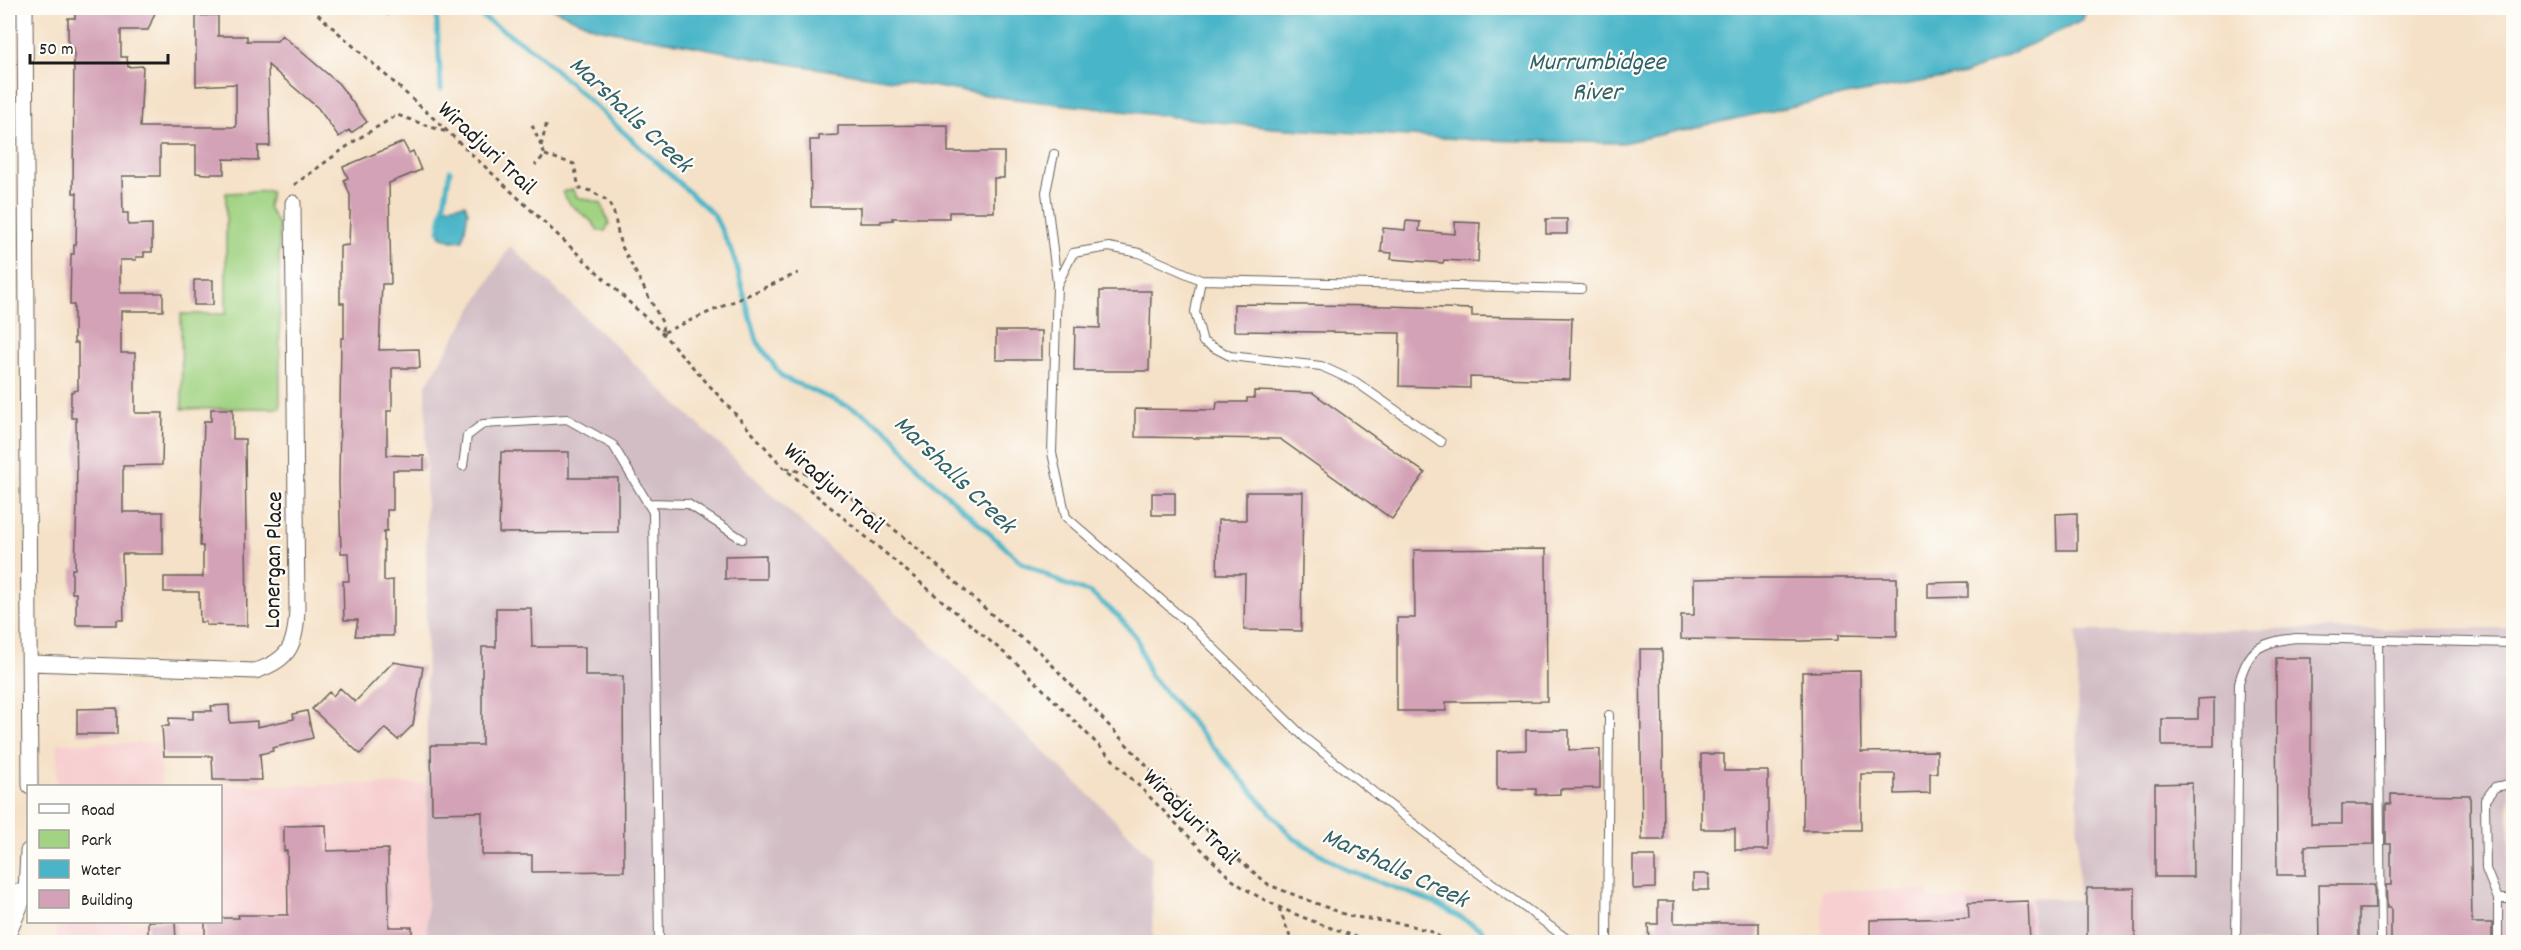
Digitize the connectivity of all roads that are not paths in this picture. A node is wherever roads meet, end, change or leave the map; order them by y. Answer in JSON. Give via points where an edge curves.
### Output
{"nodes":[{"id":1,"x":24,"y":8,"type":"edge"},
{"id":2,"x":1054,"y":154,"type":"dead end"},
{"id":3,"x":293,"y":203,"type":"dead end"},
{"id":4,"x":1201,"y":280,"type":"junction"},
{"id":5,"x":1058,"y":285,"type":"junction"},
{"id":6,"x":1581,"y":289,"type":"dead end"},
{"id":7,"x":1441,"y":442,"type":"dead end"},
{"id":8,"x":463,"y":466,"type":"dead end"},
{"id":9,"x":647,"y":503,"type":"junction"},
{"id":10,"x":742,"y":539,"type":"dead end"},
{"id":11,"x":2378,"y":640,"type":"junction"},
{"id":12,"x":2514,"y":643,"type":"edge"},
{"id":13,"x":31,"y":663,"type":"junction"},
{"id":14,"x":1609,"y":715,"type":"dead end"},
{"id":15,"x":2514,"y":783,"type":"edge"},
{"id":16,"x":30,"y":785,"type":"edge"},
{"id":17,"x":27,"y":872,"type":"edge"},
{"id":18,"x":8,"y":892,"type":"edge"},
{"id":19,"x":26,"y":892,"type":"junction"},
{"id":20,"x":2498,"y":899,"type":"junction"},
{"id":21,"x":2514,"y":899,"type":"edge"},
{"id":22,"x":8,"y":935,"type":"edge"},
{"id":23,"x":659,"y":942,"type":"edge"},
{"id":24,"x":1571,"y":942,"type":"edge"},
{"id":25,"x":1608,"y":942,"type":"edge"},
{"id":26,"x":2236,"y":942,"type":"edge"},
{"id":27,"x":2381,"y":942,"type":"edge"},
{"id":28,"x":2498,"y":942,"type":"edge"}],
"edges":[{"from":1,"to":13,"type":"street"},
{"from":2,"to":5,"type":"lane","via":[[1046,192]]},
{"from":3,"to":13,"type":"street","name":"Lonergan Place","via":[[297,608],[293,643],[279,661],[255,671]]},
{"from":4,"to":5,"type":"lane","via":[[1139,253],[1109,247],[1072,254]]},
{"from":4,"to":6,"type":"lane"},
{"from":4,"to":7,"type":"lane","via":[[1195,312],[1203,342],[1230,356],[1321,366],[1356,382]]},
{"from":5,"to":24,"type":"lane","via":[[1052,453],[1066,517],[1189,624],[1306,739]]},
{"from":8,"to":9,"type":"lane","via":[[467,436],[483,424],[567,419],[613,445]]},
{"from":9,"to":10,"type":"lane","via":[[688,504]]},
{"from":9,"to":23,"type":"lane","via":[[652,512]]},
{"from":11,"to":12,"type":"lane"},
{"from":11,"to":26,"type":"lane","via":[[2274,641],[2254,650],[2244,665],[2240,684]]},
{"from":11,"to":27,"type":"lane"},
{"from":13,"to":16,"type":"street"},
{"from":14,"to":25,"type":"lane"},
{"from":15,"to":20,"type":"lane","via":[[2495,787],[2485,800],[2486,869]]},
{"from":17,"to":19,"type":"street"},
{"from":18,"to":19,"type":"street"},
{"from":19,"to":22,"type":"street"},
{"from":20,"to":21,"type":"lane"},
{"from":20,"to":28,"type":"lane"}]}
